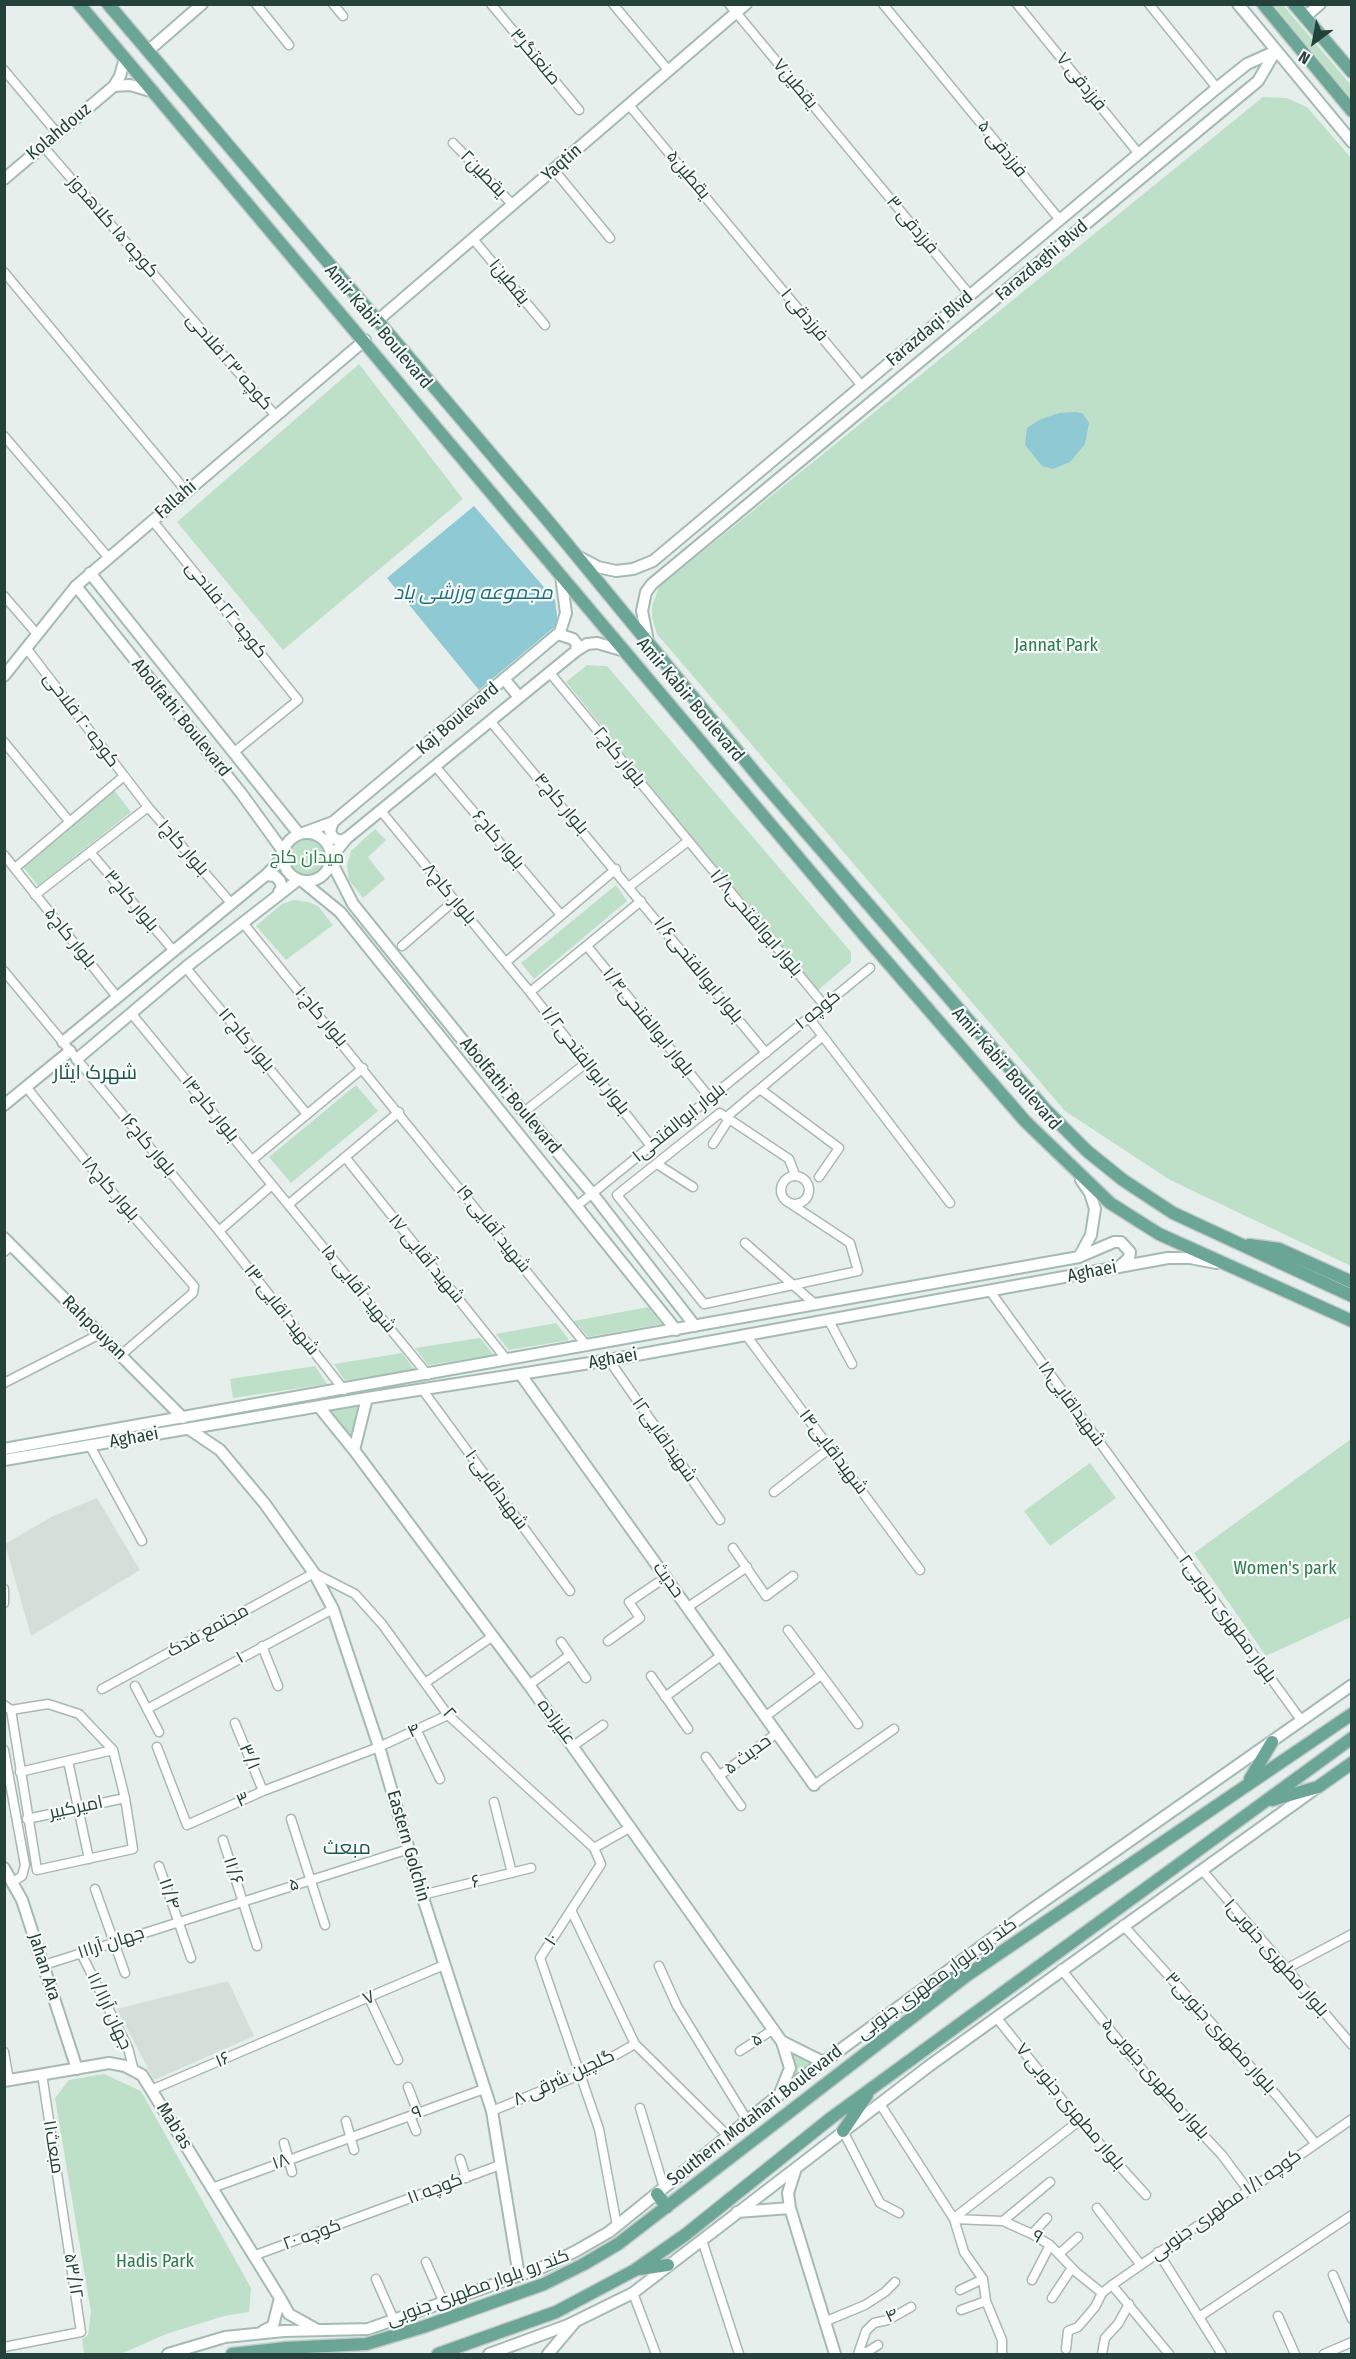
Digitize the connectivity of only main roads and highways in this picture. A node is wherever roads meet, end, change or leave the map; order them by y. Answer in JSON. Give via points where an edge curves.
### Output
{"nodes":[{"id":1,"x":80,"y":4,"type":"edge"},
{"id":2,"x":108,"y":4,"type":"edge"},
{"id":3,"x":1263,"y":4,"type":"edge"},
{"id":4,"x":1294,"y":4,"type":"edge"},
{"id":5,"x":1352,"y":72,"type":"edge"},
{"id":6,"x":1352,"y":111,"type":"edge"},
{"id":7,"x":881,"y":920,"type":"junction"},
{"id":8,"x":863,"y":934,"type":"junction"},
{"id":9,"x":1239,"y":1245,"type":"junction"},
{"id":10,"x":1352,"y":1282,"type":"edge"},
{"id":11,"x":1352,"y":1296,"type":"edge"},
{"id":12,"x":1352,"y":1321,"type":"edge"},
{"id":13,"x":1352,"y":1703,"type":"edge"},
{"id":14,"x":1352,"y":1714,"type":"edge"},
{"id":15,"x":1335,"y":1725,"type":"junction"},
{"id":16,"x":1352,"y":1738,"type":"edge"},
{"id":17,"x":1272,"y":1742,"type":"road end"},
{"id":18,"x":1352,"y":1763,"type":"edge"},
{"id":19,"x":1247,"y":1782,"type":"junction"},
{"id":20,"x":1265,"y":1802,"type":"junction"},
{"id":21,"x":966,"y":1976,"type":"junction"},
{"id":22,"x":933,"y":1982,"type":"road end"},
{"id":23,"x":873,"y":2087,"type":"junction"},
{"id":24,"x":843,"y":2131,"type":"road end"},
{"id":25,"x":661,"y":2191,"type":"road end"},
{"id":26,"x":667,"y":2207,"type":"junction"},
{"id":27,"x":668,"y":2265,"type":"road end"},
{"id":28,"x":635,"y":2270,"type":"junction"},
{"id":29,"x":232,"y":2355,"type":"edge"},
{"id":30,"x":438,"y":2355,"type":"edge"}],
"edges":[{"from":1,"to":8,"type":"main road","name":"Amir Kabir Boulevard"},
{"from":2,"to":7,"type":"main road","name":"Amir Kabir Boulevard"},
{"from":3,"to":6,"type":"main road"},
{"from":4,"to":5,"type":"main road"},
{"from":7,"to":8,"type":"main road"},
{"from":7,"to":9,"type":"main road","name":"Amir Kabir Boulevard","via":[[1045,1109],[1087,1151],[1173,1213]]},
{"from":8,"to":12,"type":"main road","name":"Amir Kabir Boulevard","via":[[1025,1121],[1110,1203],[1221,1264]]},
{"from":9,"to":10,"type":"main road","via":[[1279,1249]]},
{"from":9,"to":11,"type":"main road","name":"Amir Kabir Boulevard"},
{"from":13,"to":15,"type":"main road"},
{"from":14,"to":15,"type":"main road","name":"ُSouthern Motahari Boulevard"},
{"from":15,"to":19,"type":"main road","name":"ُSouthern Motahari Boulevard"},
{"from":16,"to":20,"type":"main road"},
{"from":17,"to":19,"type":"main road"},
{"from":18,"to":20,"type":"main road","via":[[1318,1787]]},
{"from":19,"to":21,"type":"main road","name":"ُSouthern Motahari Boulevard"},
{"from":20,"to":23,"type":"main road"},
{"from":21,"to":22,"type":"main road"},
{"from":21,"to":26,"type":"main road","name":"ُSouthern Motahari Boulevard"},
{"from":23,"to":24,"type":"main road"},
{"from":23,"to":28,"type":"main road"},
{"from":25,"to":26,"type":"main road"},
{"from":26,"to":29,"type":"main road","name":"ُSouthern Motahari Boulevard","via":[[618,2244],[544,2284],[423,2328],[366,2344]]},
{"from":27,"to":28,"type":"main road"},
{"from":28,"to":30,"type":"main road","via":[[556,2312]]}]}
